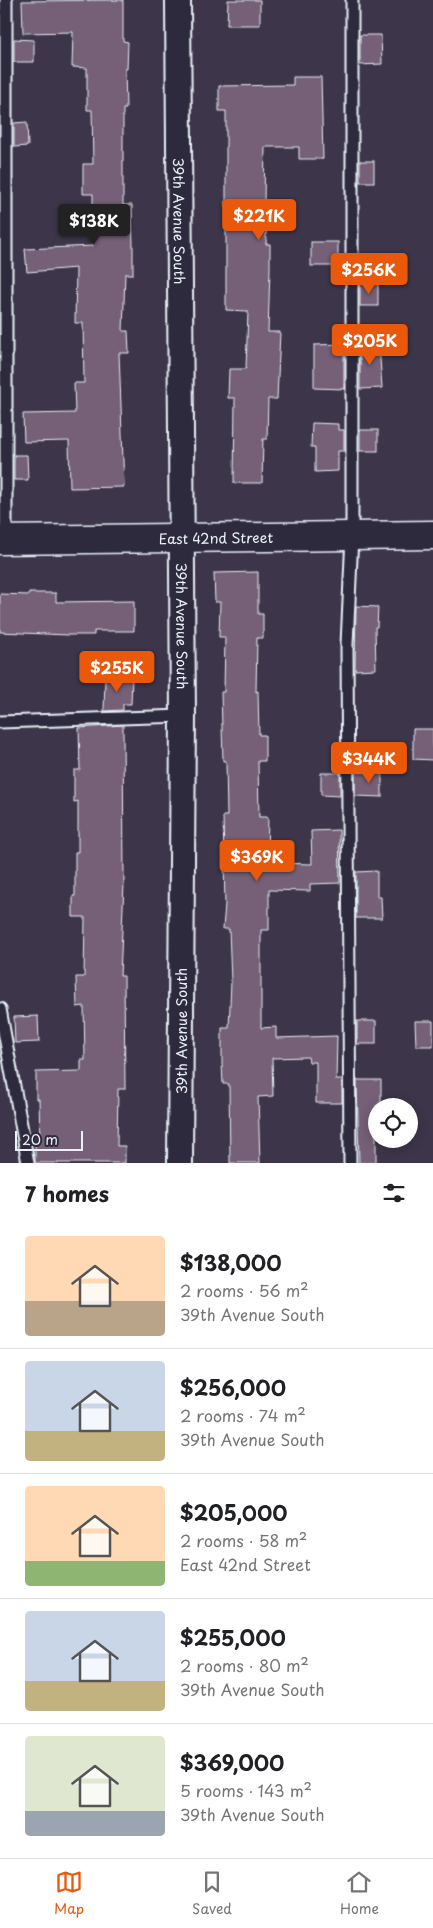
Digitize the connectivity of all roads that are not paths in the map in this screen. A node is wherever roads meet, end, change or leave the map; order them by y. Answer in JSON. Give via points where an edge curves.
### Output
{"nodes":[{"id":1,"x":6,"y":0,"type":"edge"},
{"id":2,"x":178,"y":0,"type":"edge"},
{"id":3,"x":352,"y":0,"type":"edge"},
{"id":4,"x":433,"y":535,"type":"edge"},
{"id":5,"x":352,"y":536,"type":"junction"},
{"id":6,"x":181,"y":538,"type":"junction"},
{"id":7,"x":3,"y":540,"type":"edge"},
{"id":8,"x":182,"y":716,"type":"junction"},
{"id":9,"x":0,"y":722,"type":"edge"},
{"id":10,"x":0,"y":1009,"type":"edge"},
{"id":11,"x":28,"y":1163,"type":"edge"},
{"id":12,"x":180,"y":1163,"type":"edge"},
{"id":13,"x":350,"y":1163,"type":"edge"}],
"edges":[{"from":1,"to":7,"type":"lane"},
{"from":2,"to":6,"type":"street","name":"39th Avenue South"},
{"from":3,"to":5,"type":"lane"},
{"from":4,"to":5,"type":"street","name":"East 42nd Street"},
{"from":5,"to":6,"type":"street","name":"East 42nd Street"},
{"from":5,"to":13,"type":"lane","via":[[347,644]]},
{"from":6,"to":7,"type":"street","name":"East 42nd Street"},
{"from":6,"to":8,"type":"street","name":"39th Avenue South"},
{"from":8,"to":9,"type":"lane"},
{"from":8,"to":12,"type":"street","name":"39th Avenue South"},
{"from":10,"to":11,"type":"lane"}]}
